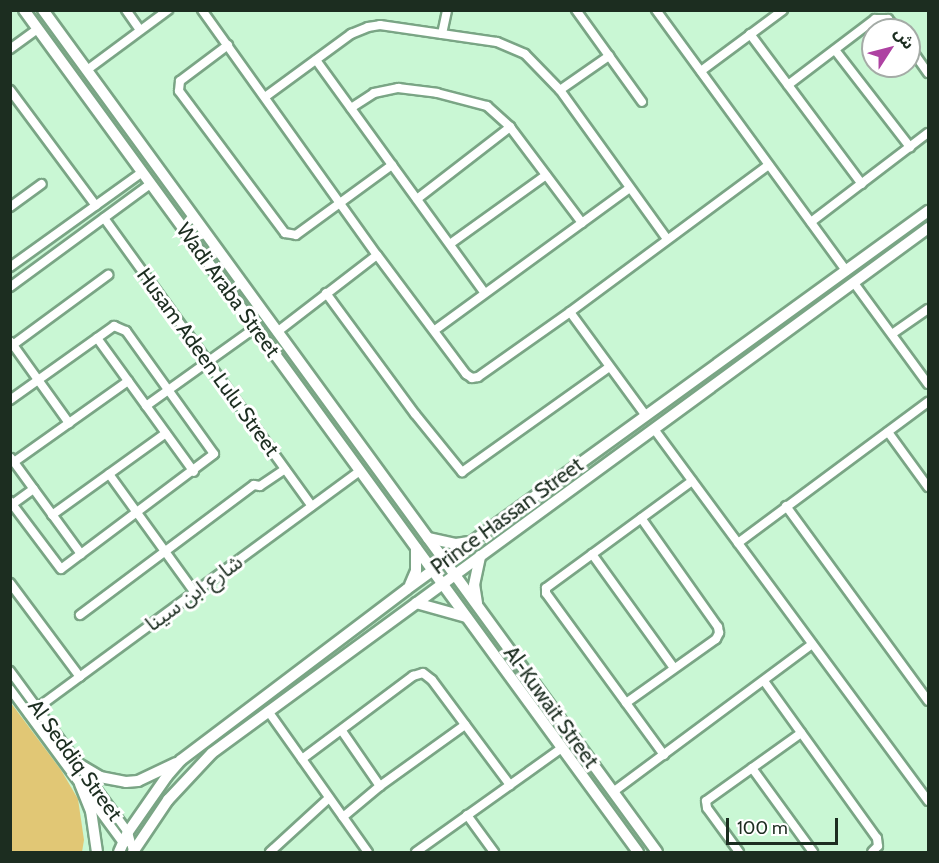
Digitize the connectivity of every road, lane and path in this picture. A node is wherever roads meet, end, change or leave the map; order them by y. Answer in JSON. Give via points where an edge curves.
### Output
{"nodes":[{"id":1,"x":24,"y":10,"type":"edge"},
{"id":2,"x":43,"y":10,"type":"edge"},
{"id":3,"x":126,"y":10,"type":"edge"},
{"id":4,"x":168,"y":10,"type":"edge"},
{"id":5,"x":202,"y":10,"type":"edge"},
{"id":6,"x":447,"y":10,"type":"edge"},
{"id":7,"x":576,"y":10,"type":"edge"},
{"id":8,"x":669,"y":10,"type":"edge"},
{"id":9,"x":783,"y":10,"type":"edge"},
{"id":10,"x":658,"y":14,"type":"edge"},
{"id":11,"x":38,"y":29,"type":"junction"},
{"id":12,"x":140,"y":30,"type":"junction"},
{"id":13,"x":861,"y":31,"type":"edge"},
{"id":14,"x":442,"y":34,"type":"junction"},
{"id":15,"x":750,"y":34,"type":"junction"},
{"id":16,"x":228,"y":45,"type":"junction"},
{"id":17,"x":10,"y":49,"type":"edge"},
{"id":18,"x":835,"y":50,"type":"junction"},
{"id":19,"x":609,"y":56,"type":"junction"},
{"id":20,"x":316,"y":60,"type":"junction"},
{"id":21,"x":87,"y":70,"type":"junction"},
{"id":22,"x":701,"y":71,"type":"junction"},
{"id":23,"x":788,"y":85,"type":"junction"},
{"id":24,"x":10,"y":90,"type":"edge"},
{"id":25,"x":560,"y":90,"type":"junction"},
{"id":26,"x":266,"y":97,"type":"junction"},
{"id":27,"x":642,"y":102,"type":"dead end"},
{"id":28,"x":351,"y":108,"type":"junction"},
{"id":29,"x":510,"y":128,"type":"junction"},
{"id":30,"x":928,"y":133,"type":"edge"},
{"id":31,"x":910,"y":147,"type":"junction"},
{"id":32,"x":392,"y":165,"type":"junction"},
{"id":33,"x":769,"y":165,"type":"junction"},
{"id":34,"x":142,"y":172,"type":"junction"},
{"id":35,"x":546,"y":175,"type":"junction"},
{"id":36,"x":42,"y":184,"type":"dead end"},
{"id":37,"x":150,"y":184,"type":"junction"},
{"id":38,"x":862,"y":184,"type":"junction"},
{"id":39,"x":630,"y":188,"type":"junction"},
{"id":40,"x":417,"y":199,"type":"junction"},
{"id":41,"x":340,"y":203,"type":"junction"},
{"id":42,"x":96,"y":206,"type":"junction"},
{"id":43,"x":10,"y":207,"type":"edge"},
{"id":44,"x":928,"y":211,"type":"edge"},
{"id":45,"x":104,"y":218,"type":"junction"},
{"id":46,"x":811,"y":222,"type":"junction"},
{"id":47,"x":582,"y":223,"type":"junction"},
{"id":48,"x":928,"y":228,"type":"edge"},
{"id":49,"x":667,"y":239,"type":"junction"},
{"id":50,"x":450,"y":244,"type":"junction"},
{"id":51,"x":377,"y":255,"type":"junction"},
{"id":52,"x":10,"y":267,"type":"edge"},
{"id":53,"x":230,"y":267,"type":"junction"},
{"id":54,"x":846,"y":271,"type":"junction"},
{"id":55,"x":108,"y":275,"type":"dead end"},
{"id":56,"x":218,"y":277,"type":"junction"},
{"id":57,"x":854,"y":283,"type":"junction"},
{"id":58,"x":10,"y":287,"type":"edge"},
{"id":59,"x":484,"y":292,"type":"junction"},
{"id":60,"x":326,"y":293,"type":"junction"},
{"id":61,"x":928,"y":309,"type":"edge"},
{"id":62,"x":570,"y":312,"type":"junction"},
{"id":63,"x":255,"y":328,"type":"junction"},
{"id":64,"x":435,"y":330,"type":"junction"},
{"id":65,"x":277,"y":332,"type":"junction"},
{"id":66,"x":892,"y":334,"type":"junction"},
{"id":67,"x":97,"y":338,"type":"junction"},
{"id":68,"x":11,"y":344,"type":"edge"},
{"id":69,"x":207,"y":361,"type":"junction"},
{"id":70,"x":609,"y":368,"type":"junction"},
{"id":71,"x":38,"y":380,"type":"junction"},
{"id":72,"x":128,"y":381,"type":"junction"},
{"id":73,"x":928,"y":384,"type":"edge"},
{"id":74,"x":167,"y":391,"type":"junction"},
{"id":75,"x":10,"y":400,"type":"edge"},
{"id":76,"x":928,"y":402,"type":"edge"},
{"id":77,"x":146,"y":406,"type":"junction"},
{"id":78,"x":646,"y":416,"type":"junction"},
{"id":79,"x":69,"y":423,"type":"junction"},
{"id":80,"x":654,"y":429,"type":"junction"},
{"id":81,"x":888,"y":432,"type":"junction"},
{"id":82,"x":166,"y":433,"type":"junction"},
{"id":83,"x":12,"y":460,"type":"edge"},
{"id":84,"x":285,"y":469,"type":"junction"},
{"id":85,"x":360,"y":471,"type":"junction"},
{"id":86,"x":194,"y":472,"type":"junction"},
{"id":87,"x":109,"y":474,"type":"junction"},
{"id":88,"x":692,"y":481,"type":"junction"},
{"id":89,"x":928,"y":488,"type":"edge"},
{"id":90,"x":33,"y":489,"type":"junction"},
{"id":91,"x":11,"y":504,"type":"edge"},
{"id":92,"x":312,"y":506,"type":"junction"},
{"id":93,"x":786,"y":506,"type":"junction"},
{"id":94,"x":137,"y":513,"type":"junction"},
{"id":95,"x":52,"y":515,"type":"junction"},
{"id":96,"x":641,"y":518,"type":"junction"},
{"id":97,"x":427,"y":537,"type":"junction"},
{"id":98,"x":472,"y":541,"type":"junction"},
{"id":99,"x":738,"y":543,"type":"junction"},
{"id":100,"x":416,"y":548,"type":"junction"},
{"id":101,"x":165,"y":552,"type":"junction"},
{"id":102,"x":81,"y":554,"type":"junction"},
{"id":103,"x":592,"y":554,"type":"junction"},
{"id":104,"x":480,"y":556,"type":"junction"},
{"id":105,"x":445,"y":561,"type":"junction"},
{"id":106,"x":432,"y":570,"type":"junction"},
{"id":107,"x":454,"y":574,"type":"junction"},
{"id":108,"x":10,"y":583,"type":"edge"},
{"id":109,"x":442,"y":584,"type":"junction"},
{"id":110,"x":406,"y":589,"type":"junction"},
{"id":111,"x":195,"y":593,"type":"junction"},
{"id":112,"x":416,"y":603,"type":"junction"},
{"id":113,"x":478,"y":607,"type":"junction"},
{"id":114,"x":80,"y":615,"type":"dead end"},
{"id":115,"x":466,"y":617,"type":"junction"},
{"id":116,"x":812,"y":644,"type":"junction"},
{"id":117,"x":674,"y":668,"type":"junction"},
{"id":118,"x":10,"y":671,"type":"edge"},
{"id":119,"x":80,"y":677,"type":"junction"},
{"id":120,"x":764,"y":681,"type":"junction"},
{"id":121,"x":10,"y":689,"type":"edge"},
{"id":122,"x":928,"y":701,"type":"edge"},
{"id":123,"x":626,"y":703,"type":"junction"},
{"id":124,"x":37,"y":708,"type":"junction"},
{"id":125,"x":268,"y":711,"type":"junction"},
{"id":126,"x":29,"y":714,"type":"junction"},
{"id":127,"x":465,"y":725,"type":"junction"},
{"id":128,"x":342,"y":731,"type":"junction"},
{"id":129,"x":801,"y":733,"type":"junction"},
{"id":130,"x":562,"y":748,"type":"junction"},
{"id":131,"x":664,"y":755,"type":"junction"},
{"id":132,"x":302,"y":759,"type":"junction"},
{"id":133,"x":181,"y":760,"type":"junction"},
{"id":134,"x":77,"y":763,"type":"junction"},
{"id":135,"x":752,"y":768,"type":"junction"},
{"id":136,"x":80,"y":784,"type":"junction"},
{"id":137,"x":510,"y":785,"type":"junction"},
{"id":138,"x":381,"y":786,"type":"junction"},
{"id":139,"x":613,"y":792,"type":"junction"},
{"id":140,"x":329,"y":798,"type":"junction"},
{"id":141,"x":928,"y":801,"type":"edge"},
{"id":142,"x":467,"y":815,"type":"junction"},
{"id":143,"x":343,"y":817,"type":"junction"},
{"id":144,"x":130,"y":844,"type":"edge"},
{"id":145,"x":97,"y":852,"type":"edge"},
{"id":146,"x":270,"y":852,"type":"edge"},
{"id":147,"x":368,"y":852,"type":"edge"},
{"id":148,"x":416,"y":852,"type":"edge"},
{"id":149,"x":494,"y":852,"type":"edge"},
{"id":150,"x":638,"y":852,"type":"edge"},
{"id":151,"x":657,"y":852,"type":"edge"},
{"id":152,"x":739,"y":852,"type":"edge"},
{"id":153,"x":813,"y":852,"type":"edge"},
{"id":154,"x":872,"y":852,"type":"edge"}],
"edges":[{"from":1,"to":11,"type":"main road","name":"Wadi Araba Street"},
{"from":2,"to":21,"type":"main road","name":"Wadi Araba Street"},
{"from":3,"to":12,"type":"street"},
{"from":4,"to":12,"type":"street"},
{"from":5,"to":16,"type":"street"},
{"from":6,"to":14,"type":"street"},
{"from":7,"to":19,"type":"street"},
{"from":8,"to":10,"type":"street"},
{"from":9,"to":15,"type":"street"},
{"from":10,"to":22,"type":"street"},
{"from":11,"to":17,"type":"street"},
{"from":11,"to":34,"type":"main road","name":"Wadi Araba Street"},
{"from":12,"to":21,"type":"street"},
{"from":13,"to":18,"type":"street"},
{"from":14,"to":20,"type":"street","via":[[380,25],[368,27],[351,34]]},
{"from":14,"to":25,"type":"street","via":[[514,48]]},
{"from":15,"to":22,"type":"street"},
{"from":15,"to":23,"type":"street"},
{"from":16,"to":26,"type":"street"},
{"from":16,"to":41,"type":"street","via":[[180,81],[179,91],[285,233],[296,235]]},
{"from":18,"to":23,"type":"street"},
{"from":18,"to":31,"type":"street"},
{"from":19,"to":25,"type":"street"},
{"from":19,"to":27,"type":"street"},
{"from":20,"to":26,"type":"street"},
{"from":20,"to":28,"type":"street"},
{"from":21,"to":53,"type":"main road","name":"Wadi Araba Street"},
{"from":22,"to":33,"type":"street"},
{"from":23,"to":38,"type":"street"},
{"from":24,"to":42,"type":"street"},
{"from":25,"to":39,"type":"street"},
{"from":26,"to":41,"type":"street"},
{"from":28,"to":29,"type":"street","via":[[374,93],[398,88],[477,102],[498,114]]},
{"from":28,"to":32,"type":"street"},
{"from":29,"to":35,"type":"street"},
{"from":29,"to":40,"type":"street"},
{"from":30,"to":31,"type":"street"},
{"from":31,"to":38,"type":"street"},
{"from":32,"to":40,"type":"street"},
{"from":32,"to":41,"type":"street"},
{"from":33,"to":46,"type":"street"},
{"from":33,"to":49,"type":"street"},
{"from":34,"to":37,"type":"main road","name":"Wadi Araba Street"},
{"from":34,"to":42,"type":"street"},
{"from":35,"to":47,"type":"street"},
{"from":35,"to":50,"type":"street"},
{"from":36,"to":43,"type":"street"},
{"from":37,"to":45,"type":"street"},
{"from":37,"to":56,"type":"main road","name":"Wadi Araba Street"},
{"from":38,"to":46,"type":"street"},
{"from":39,"to":47,"type":"street"},
{"from":39,"to":49,"type":"street"},
{"from":40,"to":50,"type":"street"},
{"from":41,"to":51,"type":"street"},
{"from":42,"to":52,"type":"street"},
{"from":44,"to":54,"type":"main road","name":"Prince Hassan Street"},
{"from":45,"to":58,"type":"street"},
{"from":45,"to":69,"type":"street","name":"Husam Adeen Lulu Street"},
{"from":46,"to":54,"type":"street"},
{"from":47,"to":59,"type":"street"},
{"from":48,"to":57,"type":"main road","name":"Prince Hassan Street"},
{"from":49,"to":62,"type":"street"},
{"from":50,"to":59,"type":"street"},
{"from":51,"to":60,"type":"street"},
{"from":51,"to":64,"type":"street"},
{"from":53,"to":56,"type":"main road"},
{"from":53,"to":65,"type":"main road","name":"Wadi Araba Street"},
{"from":54,"to":78,"type":"main road","name":"Prince Hassan Street"},
{"from":55,"to":68,"type":"street"},
{"from":56,"to":63,"type":"main road","name":"Wadi Araba Street"},
{"from":57,"to":66,"type":"street"},
{"from":57,"to":80,"type":"main road","name":"Prince Hassan Street"},
{"from":59,"to":64,"type":"street"},
{"from":60,"to":65,"type":"street"},
{"from":60,"to":70,"type":"street","via":[[462,472]]},
{"from":61,"to":66,"type":"street"},
{"from":62,"to":64,"type":"street","via":[[478,377],[466,374]]},
{"from":62,"to":70,"type":"street"},
{"from":63,"to":69,"type":"street"},
{"from":63,"to":85,"type":"main road","name":"Wadi Araba Street"},
{"from":65,"to":97,"type":"main road","name":"Wadi Araba Street"},
{"from":66,"to":73,"type":"street"},
{"from":67,"to":71,"type":"street"},
{"from":67,"to":72,"type":"street"},
{"from":67,"to":74,"type":"street","via":[[114,326],[126,331]]},
{"from":68,"to":71,"type":"street"},
{"from":69,"to":74,"type":"street"},
{"from":69,"to":84,"type":"street","name":"Husam Adeen Lulu Street"},
{"from":70,"to":78,"type":"street"},
{"from":71,"to":75,"type":"street"},
{"from":71,"to":79,"type":"street"},
{"from":72,"to":77,"type":"street"},
{"from":72,"to":79,"type":"street"},
{"from":74,"to":77,"type":"street"},
{"from":74,"to":86,"type":"street","via":[[214,454]]},
{"from":76,"to":81,"type":"street"},
{"from":77,"to":82,"type":"street"},
{"from":78,"to":98,"type":"main road","name":"Prince Hassan Street"},
{"from":79,"to":83,"type":"street"},
{"from":80,"to":88,"type":"street"},
{"from":80,"to":104,"type":"main road","name":"Prince Hassan Street"},
{"from":81,"to":89,"type":"street"},
{"from":81,"to":93,"type":"street"},
{"from":82,"to":86,"type":"street"},
{"from":82,"to":87,"type":"street"},
{"from":83,"to":90,"type":"street"},
{"from":84,"to":92,"type":"street","name":"Husam Adeen Lulu Street"},
{"from":84,"to":101,"type":"street","via":[[260,486],[254,485]]},
{"from":85,"to":92,"type":"street","name":"شارع ابن سينا"},
{"from":85,"to":100,"type":"main road","name":"Wadi Araba Street"},
{"from":86,"to":94,"type":"street"},
{"from":87,"to":94,"type":"street"},
{"from":87,"to":95,"type":"street"},
{"from":88,"to":96,"type":"street"},
{"from":88,"to":99,"type":"street"},
{"from":90,"to":91,"type":"street"},
{"from":90,"to":95,"type":"street"},
{"from":91,"to":102,"type":"street","via":[[61,569]]},
{"from":92,"to":111,"type":"street","name":"شارع ابن سينا"},
{"from":93,"to":99,"type":"street"},
{"from":93,"to":122,"type":"street"},
{"from":94,"to":101,"type":"street"},
{"from":94,"to":102,"type":"street"},
{"from":95,"to":102,"type":"street"},
{"from":96,"to":103,"type":"street"},
{"from":96,"to":117,"type":"street","via":[[718,627],[716,639]]},
{"from":97,"to":98,"type":"main road","via":[[456,544]]},
{"from":97,"to":105,"type":"main road","name":"Wadi Araba Street"},
{"from":98,"to":105,"type":"main road","name":"Prince Hassan Street"},
{"from":99,"to":116,"type":"street"},
{"from":100,"to":106,"type":"main road","name":"Wadi Araba Street"},
{"from":100,"to":110,"type":"main road","via":[[416,571]]},
{"from":101,"to":111,"type":"street"},
{"from":101,"to":114,"type":"street"},
{"from":103,"to":117,"type":"street"},
{"from":103,"to":123,"type":"street","via":[[549,584],[546,593]]},
{"from":104,"to":107,"type":"main road","name":"Prince Hassan Street"},
{"from":104,"to":113,"type":"main road","via":[[474,585]]},
{"from":105,"to":106,"type":"main road","name":"Prince Hassan Street"},
{"from":105,"to":107,"type":"main road","name":"Al-Kuwait Street"},
{"from":106,"to":109,"type":"main road","name":"Al-Kuwait Street"},
{"from":106,"to":110,"type":"main road","name":"Prince Hassan Street"},
{"from":107,"to":109,"type":"main road","name":"Prince Hassan Street"},
{"from":107,"to":113,"type":"main road","name":"Al-Kuwait Street"},
{"from":108,"to":119,"type":"street"},
{"from":109,"to":112,"type":"main road","name":"Prince Hassan Street"},
{"from":109,"to":115,"type":"main road","name":"Al-Kuwait Street"},
{"from":110,"to":133,"type":"main road","name":"Prince Hassan Street"},
{"from":111,"to":119,"type":"street","name":"شارع ابن سينا"},
{"from":112,"to":115,"type":"main road"},
{"from":112,"to":125,"type":"main road","name":"Prince Hassan Street"},
{"from":113,"to":139,"type":"main road","name":"Al-Kuwait Street"},
{"from":115,"to":130,"type":"main road","name":"Al-Kuwait Street"},
{"from":116,"to":120,"type":"street"},
{"from":116,"to":141,"type":"street"},
{"from":117,"to":123,"type":"street"},
{"from":118,"to":124,"type":"street","name":"Al Seddiq Street"},
{"from":119,"to":124,"type":"street","name":"شارع ابن سينا"},
{"from":120,"to":129,"type":"street"},
{"from":120,"to":131,"type":"street"},
{"from":121,"to":126,"type":"street","name":"Al Seddiq Street"},
{"from":123,"to":131,"type":"street"},
{"from":124,"to":126,"type":"street","name":"شارع ابن سينا"},
{"from":124,"to":134,"type":"street","name":"Al Seddiq Street"},
{"from":125,"to":132,"type":"street"},
{"from":125,"to":144,"type":"main road","name":"Prince Hassan Street","via":[[212,753]]},
{"from":126,"to":136,"type":"street","name":"Al Seddiq Street"},
{"from":127,"to":128,"type":"street","via":[[423,673],[413,676]]},
{"from":127,"to":137,"type":"street"},
{"from":127,"to":138,"type":"street"},
{"from":128,"to":132,"type":"street"},
{"from":128,"to":138,"type":"street"},
{"from":129,"to":135,"type":"street"},
{"from":129,"to":154,"type":"street","via":[[877,838],[878,846]]},
{"from":130,"to":137,"type":"street"},
{"from":130,"to":150,"type":"main road","name":"Al-Kuwait Street"},
{"from":131,"to":139,"type":"street"},
{"from":132,"to":140,"type":"street"},
{"from":133,"to":134,"type":"main road","via":[[138,781],[126,782],[100,777]]},
{"from":133,"to":144,"type":"main road","name":"Prince Hassan Street","via":[[167,776]]},
{"from":134,"to":144,"type":"street","name":"Al Seddiq Street"},
{"from":135,"to":152,"type":"street","via":[[706,801]]},
{"from":135,"to":153,"type":"street"},
{"from":136,"to":144,"type":"street","name":"Al Seddiq Street"},
{"from":136,"to":145,"type":"main road","via":[[91,811]]},
{"from":137,"to":142,"type":"street"},
{"from":138,"to":143,"type":"street"},
{"from":139,"to":151,"type":"main road","name":"Al-Kuwait Street"},
{"from":140,"to":143,"type":"street"},
{"from":140,"to":146,"type":"street"},
{"from":142,"to":148,"type":"street"},
{"from":142,"to":149,"type":"street"},
{"from":143,"to":147,"type":"street"}]}
